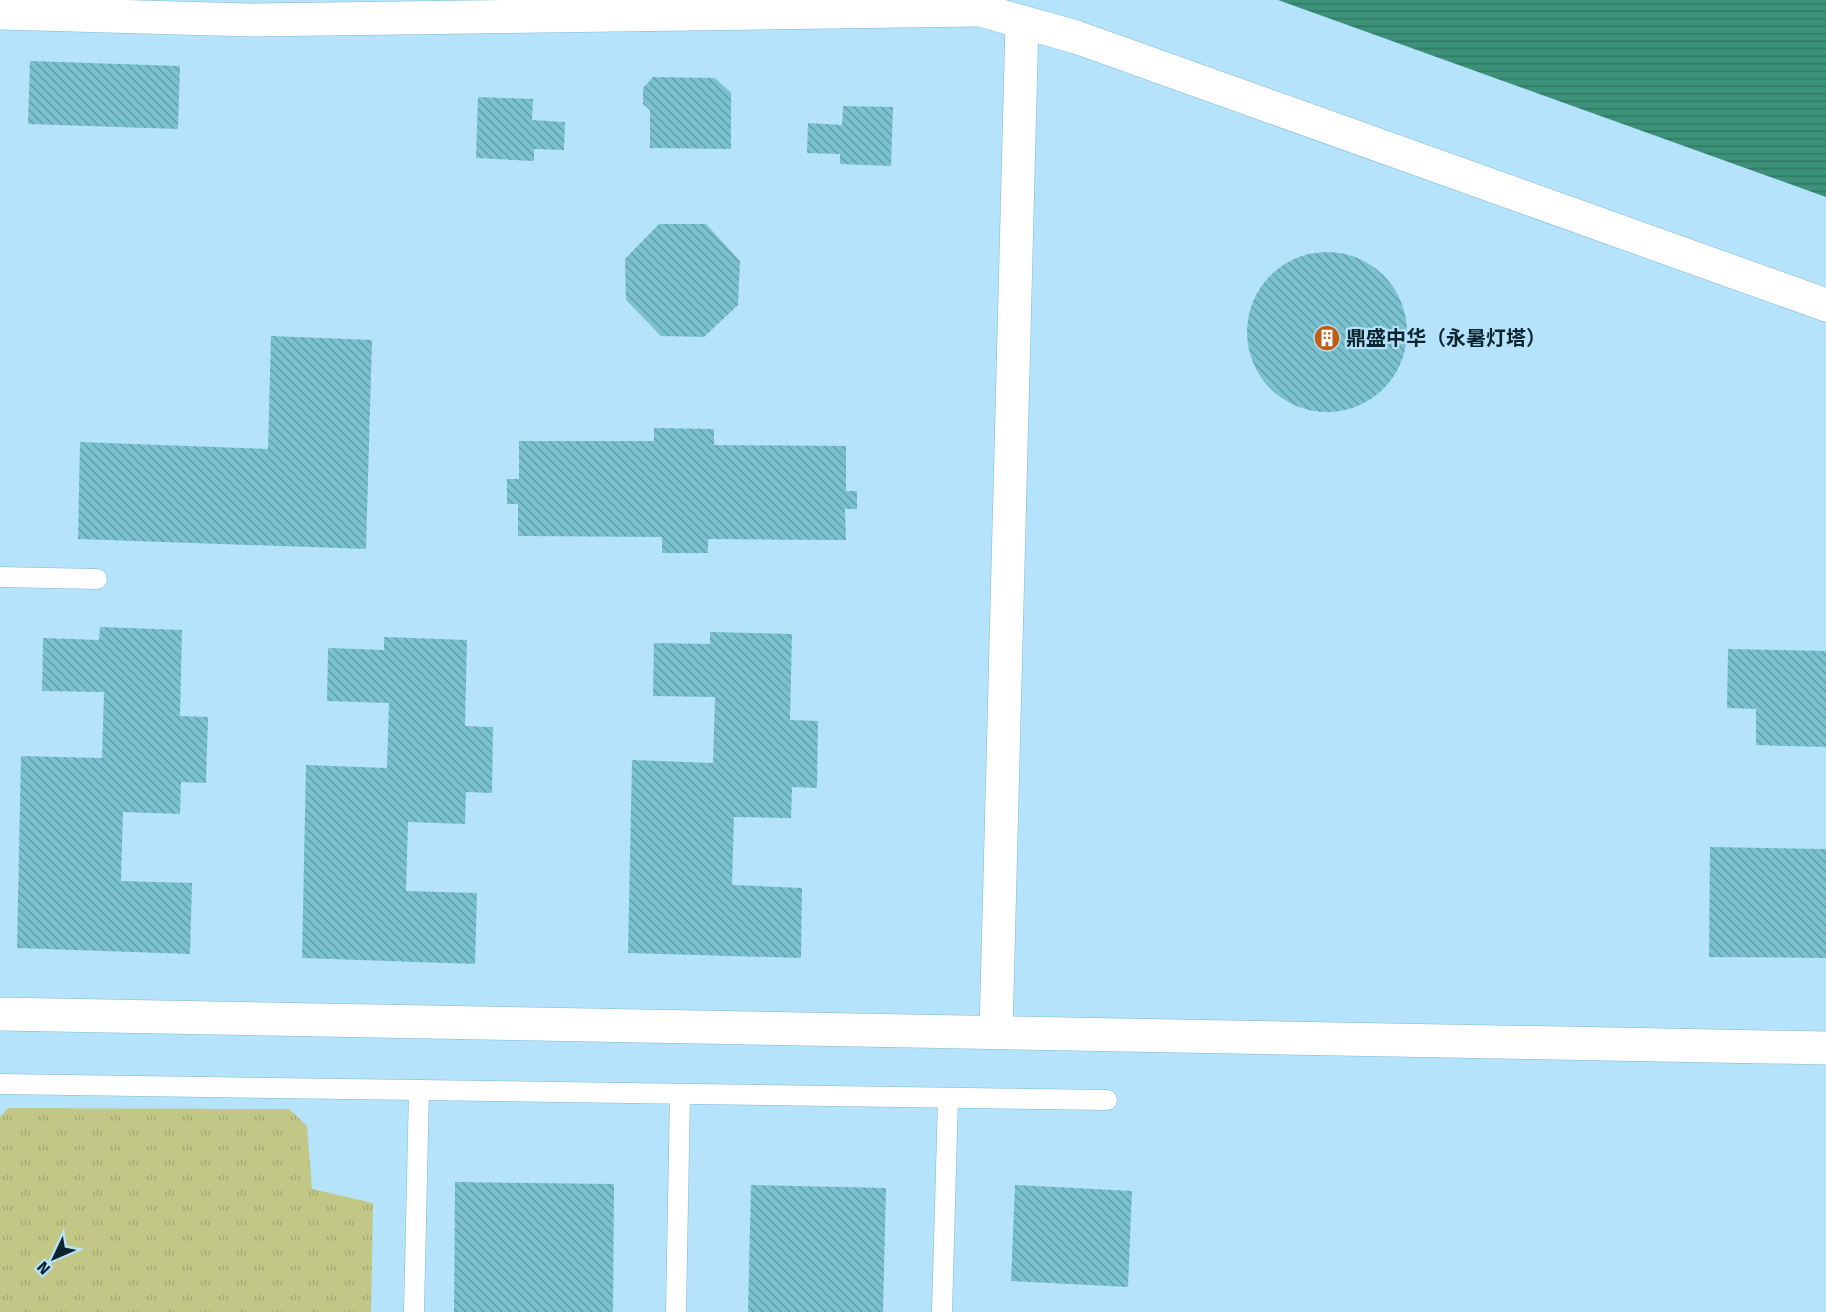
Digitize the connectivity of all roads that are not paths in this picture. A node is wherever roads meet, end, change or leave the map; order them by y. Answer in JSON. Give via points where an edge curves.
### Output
{"nodes":[{"id":1,"x":945,"y":0,"type":"edge"},
{"id":2,"x":253,"y":10,"type":"edge"},
{"id":3,"x":981,"y":10,"type":"junction"},
{"id":4,"x":0,"y":14,"type":"edge"},
{"id":5,"x":1022,"y":22,"type":"junction"},
{"id":6,"x":1826,"y":305,"type":"edge"},
{"id":7,"x":0,"y":576,"type":"edge"},
{"id":8,"x":97,"y":579,"type":"dead end"},
{"id":9,"x":0,"y":1014,"type":"edge"},
{"id":10,"x":996,"y":1032,"type":"junction"},
{"id":11,"x":1826,"y":1048,"type":"edge"},
{"id":12,"x":0,"y":1084,"type":"edge"},
{"id":13,"x":419,"y":1090,"type":"junction"},
{"id":14,"x":680,"y":1094,"type":"junction"},
{"id":15,"x":948,"y":1098,"type":"junction"},
{"id":16,"x":1107,"y":1100,"type":"dead end"},
{"id":17,"x":414,"y":1312,"type":"edge"},
{"id":18,"x":676,"y":1312,"type":"edge"},
{"id":19,"x":942,"y":1312,"type":"edge"}],
"edges":[{"from":1,"to":3,"type":"street"},
{"from":2,"to":3,"type":"street"},
{"from":2,"to":4,"type":"street"},
{"from":3,"to":5,"type":"street"},
{"from":5,"to":6,"type":"street","via":[[1076,37]]},
{"from":5,"to":10,"type":"street"},
{"from":7,"to":8,"type":"lane"},
{"from":9,"to":10,"type":"street"},
{"from":10,"to":11,"type":"street"},
{"from":12,"to":13,"type":"lane"},
{"from":13,"to":14,"type":"lane"},
{"from":13,"to":17,"type":"lane"},
{"from":14,"to":15,"type":"lane"},
{"from":14,"to":18,"type":"lane"},
{"from":15,"to":16,"type":"lane"},
{"from":15,"to":19,"type":"lane"}]}
